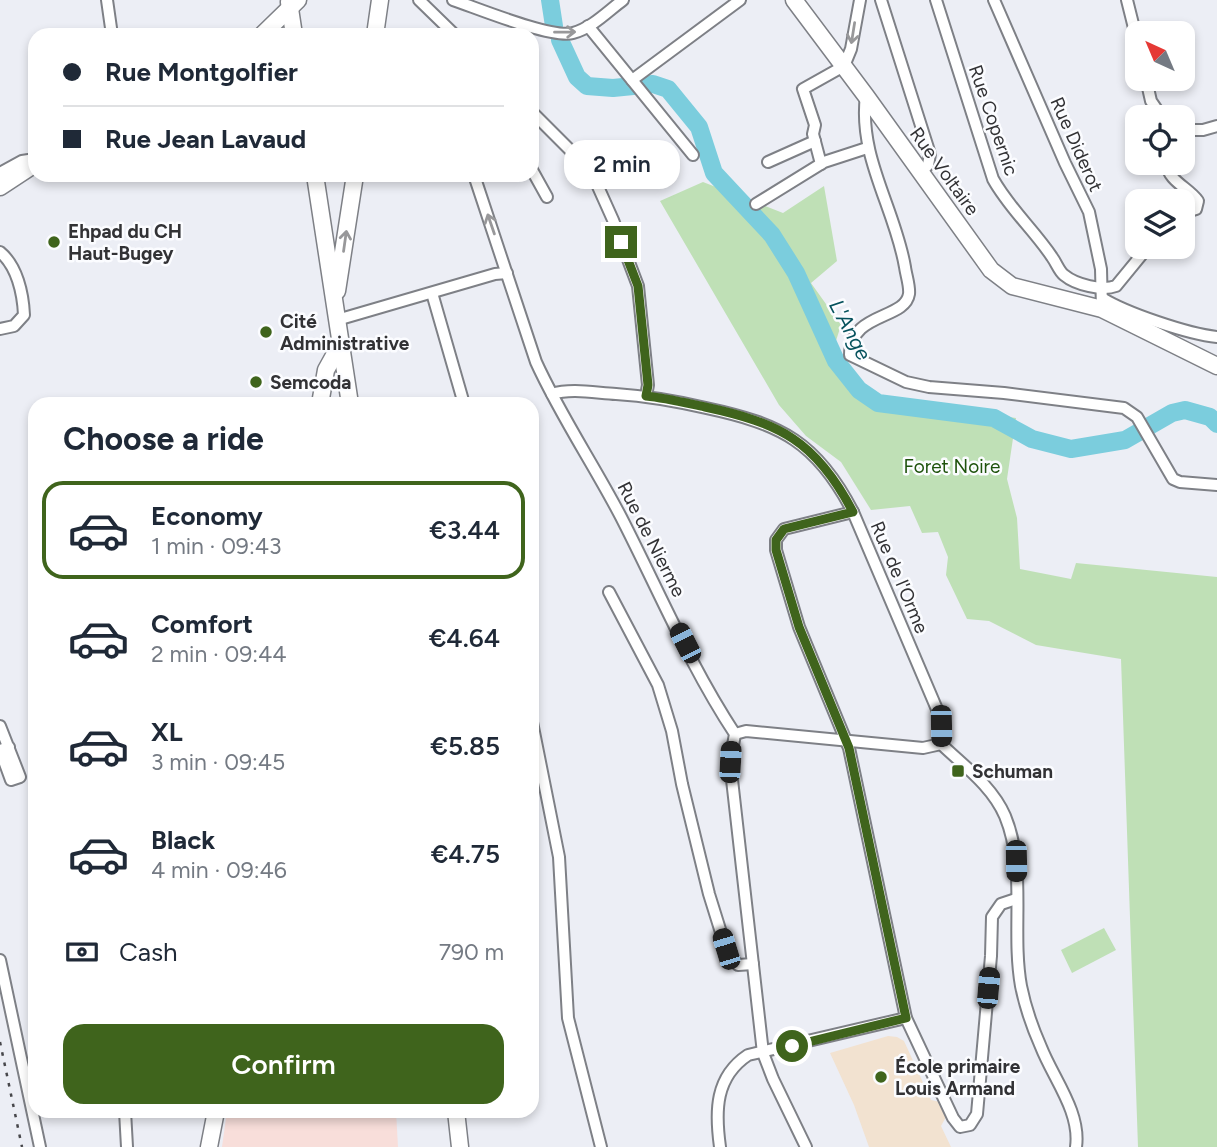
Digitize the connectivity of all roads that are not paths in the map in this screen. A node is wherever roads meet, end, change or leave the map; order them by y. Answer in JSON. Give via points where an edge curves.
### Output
{"nodes":[{"id":1,"x":107,"y":0,"type":"edge"},
{"id":2,"x":380,"y":0,"type":"edge"},
{"id":3,"x":419,"y":0,"type":"edge"},
{"id":4,"x":453,"y":0,"type":"edge"},
{"id":5,"x":624,"y":0,"type":"edge"},
{"id":6,"x":740,"y":0,"type":"edge"},
{"id":7,"x":794,"y":0,"type":"edge"},
{"id":8,"x":860,"y":0,"type":"edge"},
{"id":9,"x":881,"y":0,"type":"edge"},
{"id":10,"x":936,"y":0,"type":"edge"},
{"id":11,"x":994,"y":0,"type":"edge"},
{"id":12,"x":1127,"y":0,"type":"edge"},
{"id":13,"x":292,"y":3,"type":"edge"},
{"id":14,"x":1132,"y":21,"type":"edge"},
{"id":15,"x":588,"y":26,"type":"junction"},
{"id":16,"x":111,"y":28,"type":"edge"},
{"id":17,"x":269,"y":28,"type":"edge"},
{"id":18,"x":293,"y":28,"type":"edge"},
{"id":19,"x":378,"y":28,"type":"edge"},
{"id":20,"x":448,"y":28,"type":"edge"},
{"id":21,"x":844,"y":66,"type":"junction"},
{"id":22,"x":632,"y":80,"type":"junction"},
{"id":23,"x":866,"y":96,"type":"junction"},
{"id":24,"x":539,"y":119,"type":"edge"},
{"id":25,"x":1217,"y":126,"type":"edge"},
{"id":26,"x":1195,"y":130,"type":"edge"},
{"id":27,"x":815,"y":141,"type":"junction"},
{"id":28,"x":867,"y":148,"type":"junction"},
{"id":29,"x":693,"y":155,"type":"dead end"},
{"id":30,"x":28,"y":161,"type":"edge"},
{"id":31,"x":768,"y":162,"type":"dead end"},
{"id":32,"x":821,"y":164,"type":"junction"},
{"id":33,"x":28,"y":167,"type":"edge"},
{"id":34,"x":921,"y":172,"type":"junction"},
{"id":35,"x":0,"y":173,"type":"edge"},
{"id":36,"x":1171,"y":175,"type":"edge"},
{"id":37,"x":316,"y":182,"type":"edge"},
{"id":38,"x":354,"y":182,"type":"edge"},
{"id":39,"x":476,"y":182,"type":"edge"},
{"id":40,"x":539,"y":182,"type":"edge"},
{"id":41,"x":0,"y":187,"type":"edge"},
{"id":42,"x":1184,"y":189,"type":"edge"},
{"id":43,"x":547,"y":197,"type":"dead end"},
{"id":44,"x":756,"y":204,"type":"dead end"},
{"id":45,"x":0,"y":252,"type":"edge"},
{"id":46,"x":1139,"y":259,"type":"edge"},
{"id":47,"x":507,"y":273,"type":"junction"},
{"id":48,"x":432,"y":293,"type":"junction"},
{"id":49,"x":1102,"y":298,"type":"junction"},
{"id":50,"x":336,"y":314,"type":"junction"},
{"id":51,"x":0,"y":329,"type":"edge"},
{"id":52,"x":1217,"y":337,"type":"edge"},
{"id":53,"x":341,"y":343,"type":"junction"},
{"id":54,"x":1217,"y":366,"type":"edge"},
{"id":55,"x":552,"y":394,"type":"junction"},
{"id":56,"x":646,"y":396,"type":"junction"},
{"id":57,"x":321,"y":397,"type":"edge"},
{"id":58,"x":350,"y":397,"type":"edge"},
{"id":59,"x":462,"y":397,"type":"edge"},
{"id":60,"x":1217,"y":485,"type":"edge"},
{"id":61,"x":853,"y":512,"type":"junction"},
{"id":62,"x":609,"y":592,"type":"dead end"},
{"id":63,"x":0,"y":726,"type":"edge"},
{"id":64,"x":735,"y":734,"type":"junction"},
{"id":65,"x":845,"y":739,"type":"junction"},
{"id":66,"x":941,"y":744,"type":"junction"},
{"id":67,"x":9,"y":747,"type":"dead end"},
{"id":68,"x":539,"y":757,"type":"edge"},
{"id":69,"x":1016,"y":899,"type":"junction"},
{"id":70,"x":0,"y":960,"type":"edge"},
{"id":71,"x":753,"y":964,"type":"junction"},
{"id":72,"x":906,"y":1018,"type":"junction"},
{"id":73,"x":764,"y":1053,"type":"junction"},
{"id":74,"x":28,"y":1091,"type":"edge"},
{"id":75,"x":34,"y":1118,"type":"edge"},
{"id":76,"x":125,"y":1118,"type":"edge"},
{"id":77,"x":215,"y":1118,"type":"edge"},
{"id":78,"x":457,"y":1118,"type":"edge"},
{"id":79,"x":40,"y":1147,"type":"edge"},
{"id":80,"x":127,"y":1147,"type":"edge"},
{"id":81,"x":209,"y":1147,"type":"edge"},
{"id":82,"x":460,"y":1147,"type":"edge"},
{"id":83,"x":601,"y":1147,"type":"edge"},
{"id":84,"x":720,"y":1147,"type":"edge"},
{"id":85,"x":806,"y":1147,"type":"edge"},
{"id":86,"x":1076,"y":1147,"type":"edge"}],
"edges":[{"from":1,"to":16,"type":"street"},
{"from":2,"to":19,"type":"main road"},
{"from":3,"to":20,"type":"street"},
{"from":4,"to":15,"type":"street","one_way":true,"via":[[561,33]]},
{"from":5,"to":15,"type":"street"},
{"from":6,"to":22,"type":"street"},
{"from":7,"to":21,"type":"main road","name":"Rue Voltaire"},
{"from":8,"to":21,"type":"street","one_way":true},
{"from":9,"to":34,"type":"street","via":[[930,154]]},
{"from":10,"to":49,"type":"street","name":"Rue Copernic","via":[[993,179],[1061,273]]},
{"from":11,"to":49,"type":"street","name":"Rue Diderot","via":[[1089,212],[1099,249]]},
{"from":12,"to":14,"type":"street"},
{"from":13,"to":17,"type":"main road"},
{"from":13,"to":18,"type":"main road"},
{"from":15,"to":22,"type":"street"},
{"from":21,"to":23,"type":"main road","name":"Rue Voltaire"},
{"from":21,"to":27,"type":"street","via":[[803,89],[815,125]]},
{"from":22,"to":29,"type":"street"},
{"from":23,"to":28,"type":"street"},
{"from":23,"to":34,"type":"main road","name":"Rue Voltaire"},
{"from":24,"to":56,"type":"street","via":[[591,172],[613,220],[638,286]]},
{"from":25,"to":26,"type":"street"},
{"from":27,"to":31,"type":"street"},
{"from":27,"to":32,"type":"street"},
{"from":28,"to":32,"type":"street"},
{"from":28,"to":60,"type":"street","via":[[903,255],[909,294],[904,304],[859,329],[850,342],[850,355],[906,382],[929,387],[1124,408],[1144,429],[1173,478]]},
{"from":30,"to":35,"type":"street"},
{"from":32,"to":44,"type":"street"},
{"from":33,"to":41,"type":"main road"},
{"from":34,"to":49,"type":"main road","name":"Rue Voltaire","via":[[1000,279],[1012,286]]},
{"from":36,"to":42,"type":"street"},
{"from":37,"to":50,"type":"main road"},
{"from":50,"to":38,"type":"main road","one_way":true},
{"from":47,"to":39,"type":"street","name":"Rue de Nierme","one_way":true},
{"from":40,"to":43,"type":"street"},
{"from":45,"to":51,"type":"street","via":[[17,279],[24,315],[14,326]]},
{"from":46,"to":49,"type":"street"},
{"from":47,"to":48,"type":"street"},
{"from":47,"to":55,"type":"street","name":"Rue de Nierme","via":[[536,362]]},
{"from":48,"to":50,"type":"street"},
{"from":48,"to":59,"type":"street"},
{"from":49,"to":52,"type":"street","name":"Rue Copernic","via":[[1117,307]]},
{"from":49,"to":54,"type":"main road","name":"Rue Voltaire"},
{"from":50,"to":53,"type":"main road"},
{"from":53,"to":57,"type":"main road","via":[[326,370]]},
{"from":53,"to":58,"type":"main road"},
{"from":55,"to":56,"type":"street","name":"Rue de l'Orme"},
{"from":55,"to":64,"type":"street","name":"Rue de Nierme"},
{"from":56,"to":61,"type":"street","name":"Rue de l'Orme","via":[[744,415],[776,428],[819,460]]},
{"from":61,"to":65,"type":"street","via":[[784,529],[776,540],[799,627]]},
{"from":61,"to":66,"type":"street","name":"Rue de l'Orme","via":[[939,714]]},
{"from":62,"to":71,"type":"street","via":[[658,685],[728,955],[738,965]]},
{"from":63,"to":67,"type":"street"},
{"from":64,"to":65,"type":"street"},
{"from":64,"to":71,"type":"street","via":[[730,762]]},
{"from":65,"to":66,"type":"street","via":[[923,748]]},
{"from":65,"to":72,"type":"street"},
{"from":66,"to":69,"type":"street","via":[[984,784],[1000,806],[1016,861]]},
{"from":68,"to":83,"type":"street","via":[[559,857],[568,1018]]},
{"from":69,"to":72,"type":"street","via":[[1002,904],[992,917],[974,1121],[960,1126],[953,1118]]},
{"from":69,"to":86,"type":"street","via":[[1021,987],[1040,1045],[1071,1109]]},
{"from":70,"to":74,"type":"street"},
{"from":71,"to":73,"type":"street"},
{"from":72,"to":73,"type":"street"},
{"from":73,"to":84,"type":"street","via":[[748,1055],[725,1079],[719,1104]]},
{"from":73,"to":85,"type":"street"},
{"from":75,"to":79,"type":"street"},
{"from":76,"to":80,"type":"street"},
{"from":77,"to":81,"type":"main road"},
{"from":78,"to":82,"type":"main road"}]}
